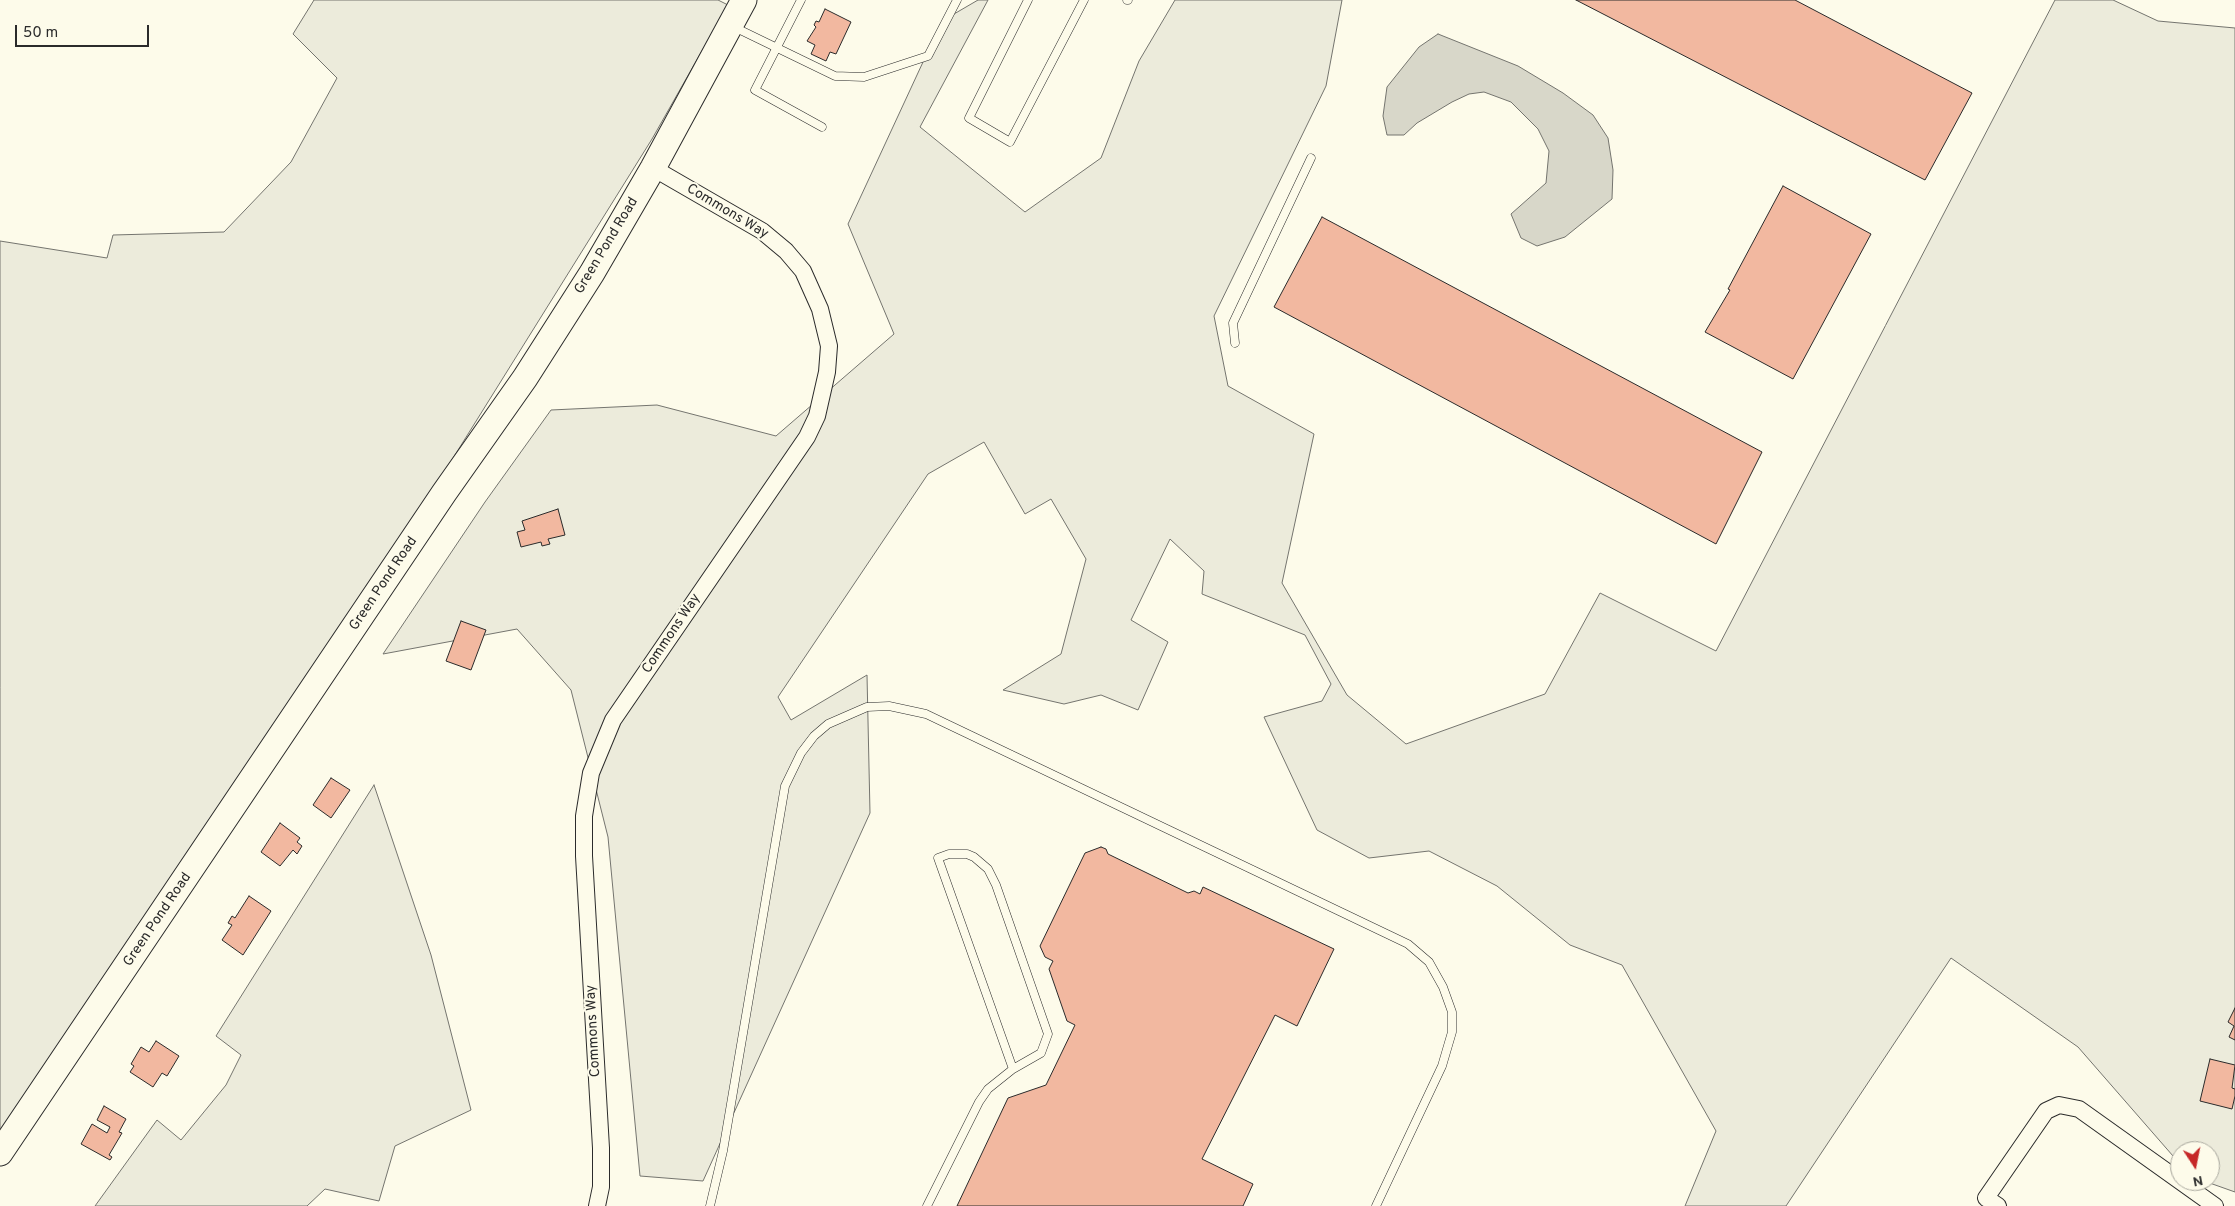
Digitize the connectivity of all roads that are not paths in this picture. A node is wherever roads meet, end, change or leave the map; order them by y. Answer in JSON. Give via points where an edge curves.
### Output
{"nodes":[{"id":1,"x":744,"y":0,"type":"edge"},
{"id":2,"x":801,"y":0,"type":"edge"},
{"id":3,"x":957,"y":0,"type":"edge"},
{"id":4,"x":1028,"y":0,"type":"edge"},
{"id":5,"x":1084,"y":0,"type":"edge"},
{"id":6,"x":730,"y":25,"type":"junction"},
{"id":7,"x":776,"y":48,"type":"junction"},
{"id":8,"x":822,"y":127,"type":"dead end"},
{"id":9,"x":1311,"y":158,"type":"dead end"},
{"id":10,"x":653,"y":168,"type":"junction"},
{"id":11,"x":1235,"y":343,"type":"dead end"},
{"id":12,"x":1013,"y":1069,"type":"junction"},
{"id":13,"x":0,"y":1153,"type":"edge"},
{"id":14,"x":598,"y":1206,"type":"edge"},
{"id":15,"x":710,"y":1206,"type":"edge"},
{"id":16,"x":927,"y":1206,"type":"edge"},
{"id":17,"x":1376,"y":1206,"type":"edge"},
{"id":18,"x":1998,"y":1206,"type":"edge"},
{"id":19,"x":2215,"y":1206,"type":"edge"}],
"edges":[{"from":1,"to":6,"type":"main road","name":"Green Pond Road"},
{"from":2,"to":7,"type":"lane"},
{"from":3,"to":7,"type":"lane","via":[[928,56],[864,77],[835,76]]},
{"from":4,"to":5,"type":"lane","via":[[969,118],[1010,142]]},
{"from":6,"to":7,"type":"lane"},
{"from":6,"to":10,"type":"main road","name":"Green Pond Road"},
{"from":7,"to":8,"type":"lane","via":[[755,90]]},
{"from":9,"to":11,"type":"lane","via":[[1233,323]]},
{"from":10,"to":13,"type":"main road","name":"Green Pond Road","via":[[592,273],[525,378]]},
{"from":10,"to":14,"type":"street","name":"Commons Way","via":[[762,231],[786,251],[803,271],[820,309],[829,346],[828,372],[817,416],[807,437],[613,720],[591,772],[584,816],[584,856],[601,1148]]},
{"from":12,"to":12,"type":"lane","via":[[938,858],[958,853],[974,857],[988,870],[1000,894],[1048,1034],[1041,1053]]},
{"from":12,"to":16,"type":"lane","via":[[988,1088],[979,1102]]},
{"from":15,"to":17,"type":"lane","via":[[723,1151],[785,786],[801,753],[828,724],[867,708],[888,706],[926,714],[1408,944],[1429,962],[1452,1012],[1452,1032],[1442,1066]]},
{"from":18,"to":19,"type":"street","via":[[1986,1198],[2046,1111],[2059,1104],[2079,1109]]}]}
